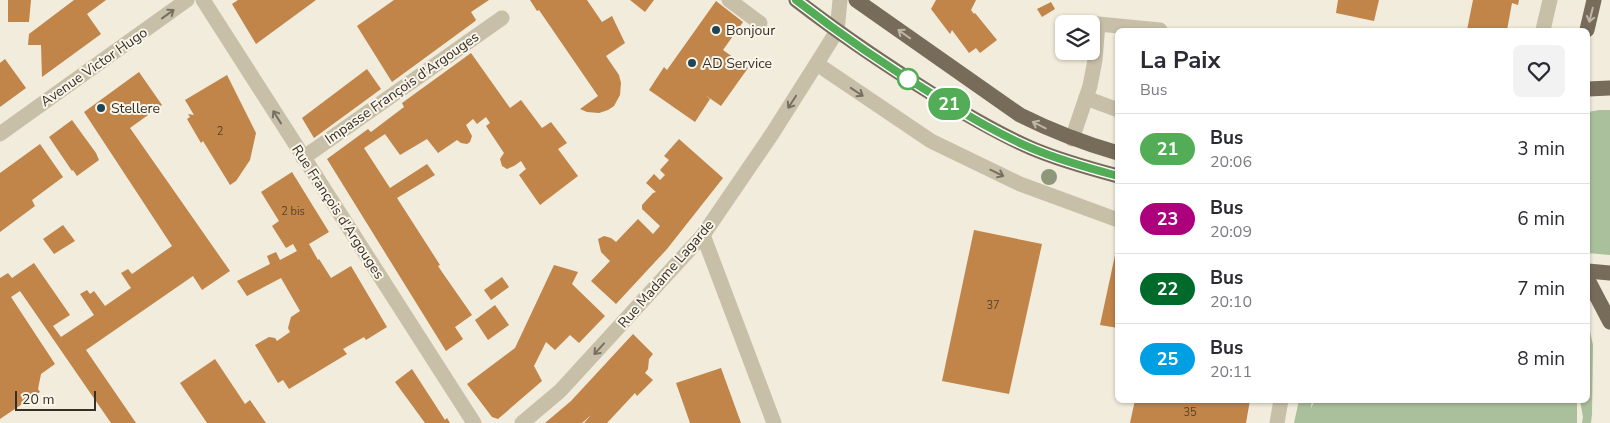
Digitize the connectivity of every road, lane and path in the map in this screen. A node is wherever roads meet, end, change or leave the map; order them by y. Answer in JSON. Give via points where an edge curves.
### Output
{"nodes":[{"id":1,"x":187,"y":0,"type":"edge"},
{"id":2,"x":203,"y":0,"type":"edge"},
{"id":3,"x":729,"y":0,"type":"edge"},
{"id":4,"x":796,"y":0,"type":"edge"},
{"id":5,"x":840,"y":0,"type":"edge"},
{"id":6,"x":856,"y":0,"type":"edge"},
{"id":7,"x":1550,"y":0,"type":"edge"},
{"id":8,"x":1594,"y":0,"type":"edge"},
{"id":9,"x":502,"y":18,"type":"dead end"},
{"id":10,"x":760,"y":23,"type":"dead end"},
{"id":11,"x":1139,"y":28,"type":"edge"},
{"id":12,"x":1543,"y":28,"type":"edge"},
{"id":13,"x":1587,"y":28,"type":"edge"},
{"id":14,"x":836,"y":31,"type":"junction"},
{"id":15,"x":817,"y":64,"type":"junction"},
{"id":16,"x":1610,"y":88,"type":"edge"},
{"id":17,"x":1590,"y":89,"type":"edge"},
{"id":18,"x":1086,"y":98,"type":"junction"},
{"id":19,"x":1115,"y":109,"type":"edge"},
{"id":20,"x":0,"y":134,"type":"edge"},
{"id":21,"x":1072,"y":139,"type":"junction"},
{"id":22,"x":1115,"y":152,"type":"edge"},
{"id":23,"x":303,"y":158,"type":"junction"},
{"id":24,"x":1115,"y":175,"type":"edge"},
{"id":25,"x":1115,"y":219,"type":"edge"},
{"id":26,"x":703,"y":235,"type":"junction"},
{"id":27,"x":1590,"y":272,"type":"edge"},
{"id":28,"x":1610,"y":273,"type":"edge"},
{"id":29,"x":1590,"y":284,"type":"edge"},
{"id":30,"x":1610,"y":322,"type":"edge"},
{"id":31,"x":1280,"y":403,"type":"edge"},
{"id":32,"x":474,"y":423,"type":"edge"},
{"id":33,"x":522,"y":423,"type":"edge"},
{"id":34,"x":774,"y":423,"type":"edge"},
{"id":35,"x":1277,"y":423,"type":"edge"}],
"edges":[{"from":20,"to":1,"type":"street","name":"Avenue Victor Hugo","one_way":true},
{"from":23,"to":2,"type":"street","name":"Rue François d'Argouges","one_way":true},
{"from":3,"to":10,"type":"street"},
{"from":4,"to":14,"type":"main road"},
{"from":5,"to":14,"type":"street"},
{"from":21,"to":6,"type":"main road","one_way":true,"via":[[1020,115]]},
{"from":7,"to":12,"type":"street"},
{"from":8,"to":13,"type":"main road","one_way":true},
{"from":9,"to":23,"type":"street","name":"Impasse François d'Argouges"},
{"from":11,"to":18,"type":"street","via":[[1098,24],[1095,60]]},
{"from":14,"to":15,"type":"street","name":"Rue Madame Lagarde"},
{"from":14,"to":24,"type":"main road","via":[[974,119],[1030,148]]},
{"from":15,"to":25,"type":"street","one_way":true,"via":[[931,141],[1020,184]]},
{"from":15,"to":26,"type":"street","name":"Rue Madame Lagarde","one_way":true},
{"from":16,"to":17,"type":"main road"},
{"from":18,"to":19,"type":"street"},
{"from":18,"to":21,"type":"street"},
{"from":21,"to":22,"type":"main road"},
{"from":23,"to":32,"type":"street","name":"Rue François d'Argouges"},
{"from":26,"to":33,"type":"street","name":"Rue Madame Lagarde","one_way":true,"via":[[560,391]]},
{"from":26,"to":34,"type":"street"},
{"from":27,"to":28,"type":"main road"},
{"from":29,"to":30,"type":"main road"},
{"from":31,"to":35,"type":"street"}]}
